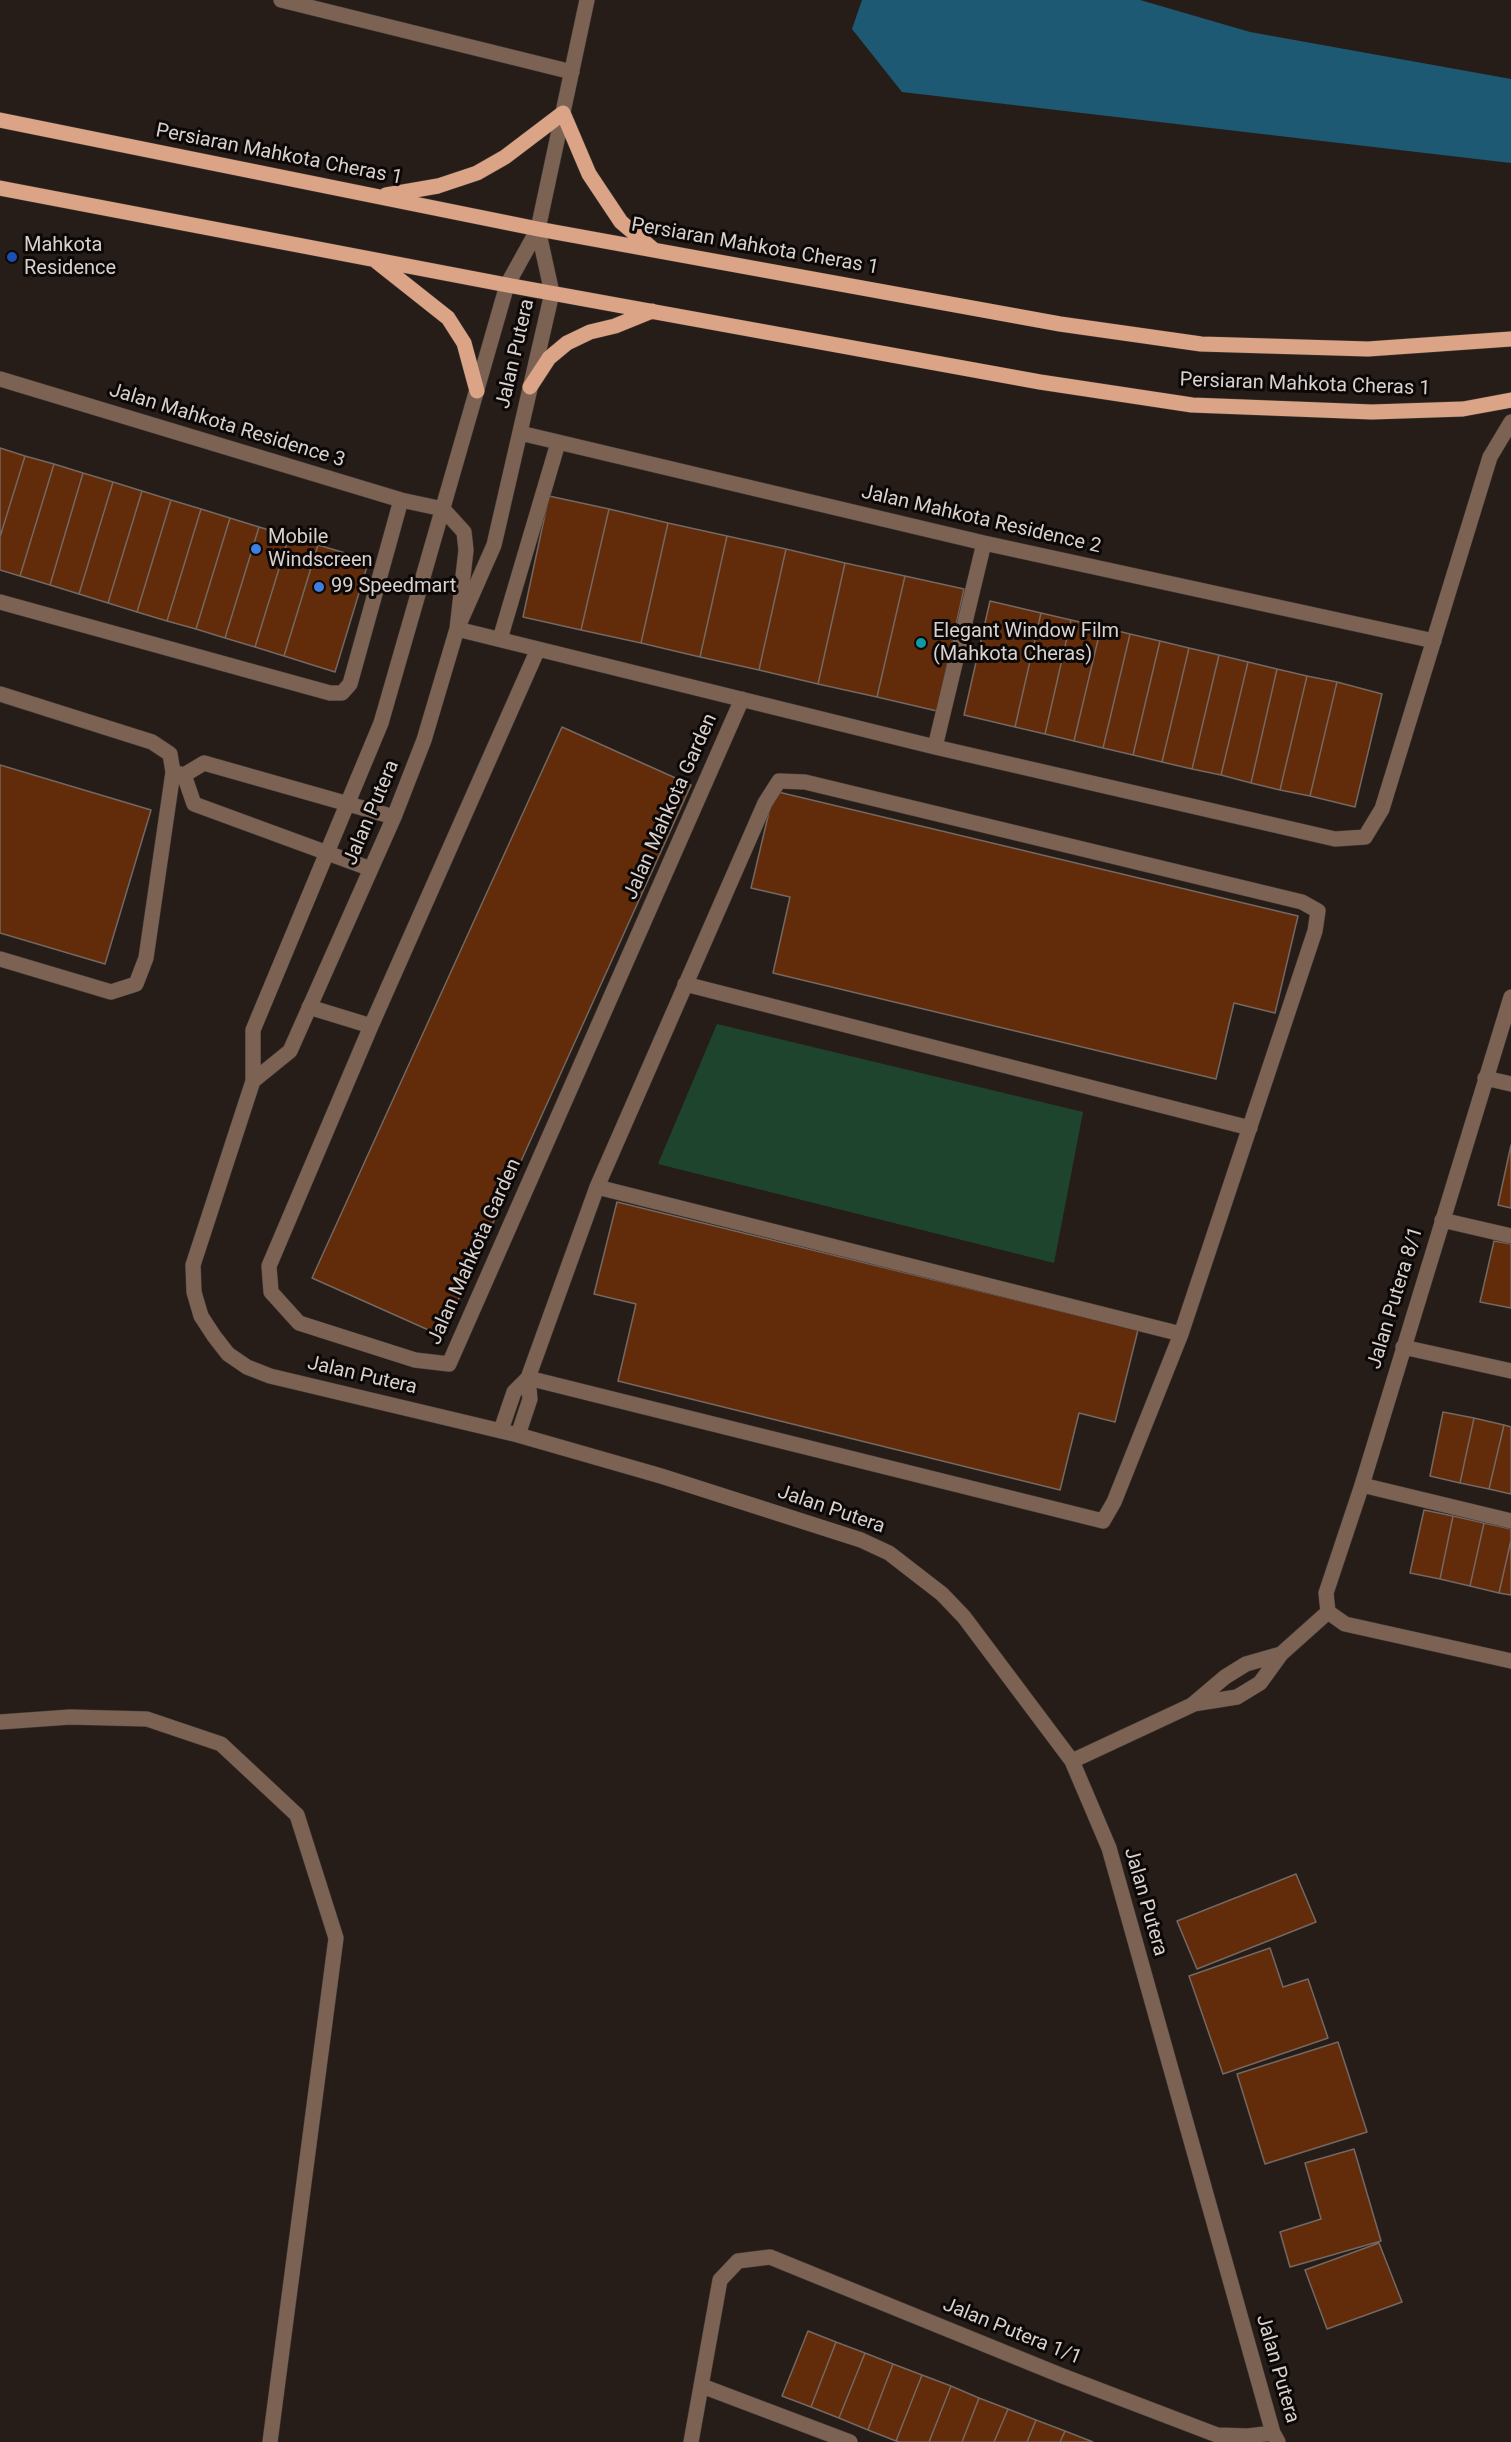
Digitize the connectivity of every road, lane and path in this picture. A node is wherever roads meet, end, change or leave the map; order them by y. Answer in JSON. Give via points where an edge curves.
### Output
{"nodes":[{"id":1,"x":281,"y":0,"type":"edge"},
{"id":2,"x":587,"y":0,"type":"edge"},
{"id":3,"x":572,"y":72,"type":"junction"},
{"id":4,"x":563,"y":113,"type":"junction"},
{"id":5,"x":0,"y":120,"type":"edge"},
{"id":6,"x":0,"y":188,"type":"edge"},
{"id":7,"x":377,"y":197,"type":"junction"},
{"id":8,"x":538,"y":229,"type":"junction"},
{"id":9,"x":654,"y":250,"type":"junction"},
{"id":10,"x":374,"y":260,"type":"junction"},
{"id":11,"x":507,"y":285,"type":"junction"},
{"id":12,"x":552,"y":293,"type":"junction"},
{"id":13,"x":652,"y":311,"type":"junction"},
{"id":14,"x":1511,"y":339,"type":"edge"},
{"id":15,"x":0,"y":379,"type":"edge"},
{"id":16,"x":530,"y":387,"type":"junction"},
{"id":17,"x":477,"y":391,"type":"junction"},
{"id":18,"x":1511,"y":400,"type":"edge"},
{"id":19,"x":1511,"y":422,"type":"edge"},
{"id":20,"x":520,"y":433,"type":"junction"},
{"id":21,"x":558,"y":443,"type":"junction"},
{"id":22,"x":401,"y":500,"type":"junction"},
{"id":23,"x":443,"y":509,"type":"junction"},
{"id":24,"x":984,"y":543,"type":"junction"},
{"id":25,"x":0,"y":602,"type":"edge"},
{"id":26,"x":457,"y":628,"type":"junction"},
{"id":27,"x":500,"y":639,"type":"junction"},
{"id":28,"x":1434,"y":641,"type":"junction"},
{"id":29,"x":538,"y":649,"type":"junction"},
{"id":30,"x":0,"y":694,"type":"edge"},
{"id":31,"x":742,"y":699,"type":"junction"},
{"id":32,"x":935,"y":747,"type":"junction"},
{"id":33,"x":178,"y":774,"type":"junction"},
{"id":34,"x":348,"y":804,"type":"junction"},
{"id":35,"x":394,"y":817,"type":"junction"},
{"id":36,"x":326,"y":853,"type":"junction"},
{"id":37,"x":371,"y":869,"type":"junction"},
{"id":38,"x":0,"y":959,"type":"edge"},
{"id":39,"x":685,"y":984,"type":"junction"},
{"id":40,"x":1511,"y":997,"type":"edge"},
{"id":41,"x":309,"y":1007,"type":"junction"},
{"id":42,"x":371,"y":1026,"type":"junction"},
{"id":43,"x":1485,"y":1078,"type":"junction"},
{"id":44,"x":253,"y":1081,"type":"junction"},
{"id":45,"x":1511,"y":1084,"type":"edge"},
{"id":46,"x":1250,"y":1128,"type":"junction"},
{"id":47,"x":597,"y":1187,"type":"junction"},
{"id":48,"x":1442,"y":1220,"type":"junction"},
{"id":49,"x":1511,"y":1236,"type":"edge"},
{"id":50,"x":1181,"y":1334,"type":"junction"},
{"id":51,"x":1403,"y":1347,"type":"junction"},
{"id":52,"x":1511,"y":1371,"type":"edge"},
{"id":53,"x":528,"y":1378,"type":"junction"},
{"id":54,"x":501,"y":1430,"type":"junction"},
{"id":55,"x":518,"y":1435,"type":"junction"},
{"id":56,"x":1362,"y":1485,"type":"junction"},
{"id":57,"x":1511,"y":1521,"type":"edge"},
{"id":58,"x":1329,"y":1611,"type":"junction"},
{"id":59,"x":1281,"y":1654,"type":"junction"},
{"id":60,"x":1511,"y":1660,"type":"edge"},
{"id":61,"x":1192,"y":1705,"type":"junction"},
{"id":62,"x":0,"y":1722,"type":"edge"},
{"id":63,"x":1072,"y":1761,"type":"junction"},
{"id":64,"x":702,"y":2386,"type":"junction"},
{"id":65,"x":1275,"y":2438,"type":"edge"},
{"id":66,"x":270,"y":2442,"type":"edge"},
{"id":67,"x":691,"y":2442,"type":"edge"},
{"id":68,"x":850,"y":2442,"type":"edge"}],
"edges":[{"from":1,"to":3,"type":"street"},
{"from":2,"to":3,"type":"street"},
{"from":3,"to":4,"type":"street"},
{"from":4,"to":7,"type":"main road","via":[[477,173],[438,186]]},
{"from":4,"to":8,"type":"street"},
{"from":4,"to":9,"type":"main road","via":[[589,174],[621,222]]},
{"from":5,"to":7,"type":"main road","name":"Persiaran Mahkota Cheras 1"},
{"from":6,"to":10,"type":"main road","name":"Persiaran Mahkota Cheras 1"},
{"from":7,"to":8,"type":"main road","name":"Persiaran Mahkota Cheras 1"},
{"from":8,"to":9,"type":"main road","name":"Persiaran Mahkota Cheras 1"},
{"from":8,"to":11,"type":"street","name":"Jalan Putera"},
{"from":8,"to":12,"type":"street","name":"Jalan Putera"},
{"from":9,"to":14,"type":"main road","name":"Persiaran Mahkota Cheras 1","via":[[1060,324],[1201,344],[1368,349]]},
{"from":10,"to":11,"type":"main road","name":"Persiaran Mahkota Cheras 1"},
{"from":10,"to":17,"type":"main road","via":[[448,318],[464,343]]},
{"from":11,"to":12,"type":"main road","name":"Persiaran Mahkota Cheras 1"},
{"from":11,"to":17,"type":"street","name":"Jalan Putera"},
{"from":12,"to":13,"type":"main road","name":"Persiaran Mahkota Cheras 1"},
{"from":12,"to":16,"type":"street","name":"Jalan Putera"},
{"from":13,"to":16,"type":"main road","via":[[567,343],[549,357]]},
{"from":13,"to":18,"type":"main road","name":"Persiaran Mahkota Cheras 1","via":[[1040,382],[1192,405],[1372,412],[1463,409]]},
{"from":15,"to":22,"type":"street","name":"Jalan Mahkota Residence 3"},
{"from":16,"to":20,"type":"street","name":"Jalan Putera"},
{"from":17,"to":23,"type":"street","name":"Jalan Putera"},
{"from":19,"to":28,"type":"street","via":[[1490,457]]},
{"from":20,"to":21,"type":"street","name":"Jalan Mahkota Residence 2"},
{"from":20,"to":26,"type":"street","name":"Jalan Putera","via":[[494,545]]},
{"from":21,"to":24,"type":"street","name":"Jalan Mahkota Residence 2"},
{"from":21,"to":27,"type":"street"},
{"from":22,"to":23,"type":"street","name":"Jalan Mahkota Residence 3"},
{"from":22,"to":25,"type":"street","via":[[350,684],[342,693],[330,693]]},
{"from":23,"to":26,"type":"street","via":[[464,532],[466,550]]},
{"from":23,"to":34,"type":"street","name":"Jalan Putera","via":[[381,723]]},
{"from":24,"to":28,"type":"street","name":"Jalan Mahkota Residence 2"},
{"from":24,"to":32,"type":"street"},
{"from":26,"to":27,"type":"street"},
{"from":26,"to":35,"type":"street","name":"Jalan Putera","via":[[424,740]]},
{"from":27,"to":29,"type":"street"},
{"from":28,"to":32,"type":"street","via":[[1382,808],[1365,837],[1335,839]]},
{"from":29,"to":31,"type":"street"},
{"from":29,"to":42,"type":"street","name":"Jalan Mahkota Garden"},
{"from":30,"to":33,"type":"street","via":[[152,741],[170,754]]},
{"from":31,"to":32,"type":"street"},
{"from":31,"to":42,"type":"street","name":"Jalan Mahkota Garden","via":[[449,1364],[415,1360],[299,1323],[271,1292],[269,1266]]},
{"from":33,"to":34,"type":"street","via":[[204,763]]},
{"from":33,"to":36,"type":"street","via":[[194,804]]},
{"from":33,"to":38,"type":"street","via":[[146,958],[136,984],[111,992]]},
{"from":34,"to":35,"type":"street"},
{"from":34,"to":36,"type":"street","name":"Jalan Putera"},
{"from":35,"to":37,"type":"street","name":"Jalan Putera"},
{"from":36,"to":37,"type":"street"},
{"from":36,"to":44,"type":"street","name":"Jalan Putera","via":[[253,1030]]},
{"from":37,"to":41,"type":"street","name":"Jalan Putera"},
{"from":39,"to":46,"type":"street"},
{"from":39,"to":46,"type":"street","via":[[765,802],[779,781],[805,782],[1302,902],[1317,911],[1315,931]]},
{"from":39,"to":47,"type":"street"},
{"from":40,"to":43,"type":"street","name":"Jalan Putera 8/1"},
{"from":41,"to":42,"type":"street"},
{"from":41,"to":44,"type":"street","name":"Jalan Putera","via":[[290,1051]]},
{"from":43,"to":45,"type":"street"},
{"from":43,"to":48,"type":"street","name":"Jalan Putera 8/1"},
{"from":44,"to":54,"type":"street","name":"Jalan Putera","via":[[193,1265],[194,1292],[201,1316],[214,1336],[228,1354],[270,1376]]},
{"from":46,"to":50,"type":"street"},
{"from":47,"to":50,"type":"street"},
{"from":47,"to":53,"type":"street"},
{"from":48,"to":49,"type":"street"},
{"from":48,"to":51,"type":"street","name":"Jalan Putera 8/1"},
{"from":50,"to":53,"type":"street","via":[[1103,1521]]},
{"from":51,"to":52,"type":"street"},
{"from":51,"to":56,"type":"street","name":"Jalan Putera 8/1"},
{"from":53,"to":54,"type":"street","via":[[514,1392]]},
{"from":53,"to":55,"type":"street","via":[[530,1399]]},
{"from":54,"to":55,"type":"street","name":"Jalan Putera"},
{"from":55,"to":63,"type":"street","name":"Jalan Putera","via":[[861,1540],[889,1553],[942,1594],[964,1617]]},
{"from":56,"to":57,"type":"street"},
{"from":56,"to":58,"type":"street","name":"Jalan Putera 8/1","via":[[1326,1593]]},
{"from":58,"to":59,"type":"street"},
{"from":58,"to":60,"type":"street","via":[[1345,1624]]},
{"from":59,"to":61,"type":"street","via":[[1246,1664]]},
{"from":59,"to":61,"type":"street","via":[[1260,1683],[1237,1697]]},
{"from":61,"to":63,"type":"street"},
{"from":62,"to":66,"type":"street","via":[[70,1717],[147,1719],[221,1744],[297,1815],[336,1938]]},
{"from":63,"to":65,"type":"street","name":"Jalan Putera","via":[[1109,1848]]},
{"from":64,"to":65,"type":"street","name":"Jalan Putera 1/1","via":[[720,2280],[738,2261],[770,2257],[1217,2435]]},
{"from":64,"to":67,"type":"street"},
{"from":64,"to":68,"type":"street"}]}
